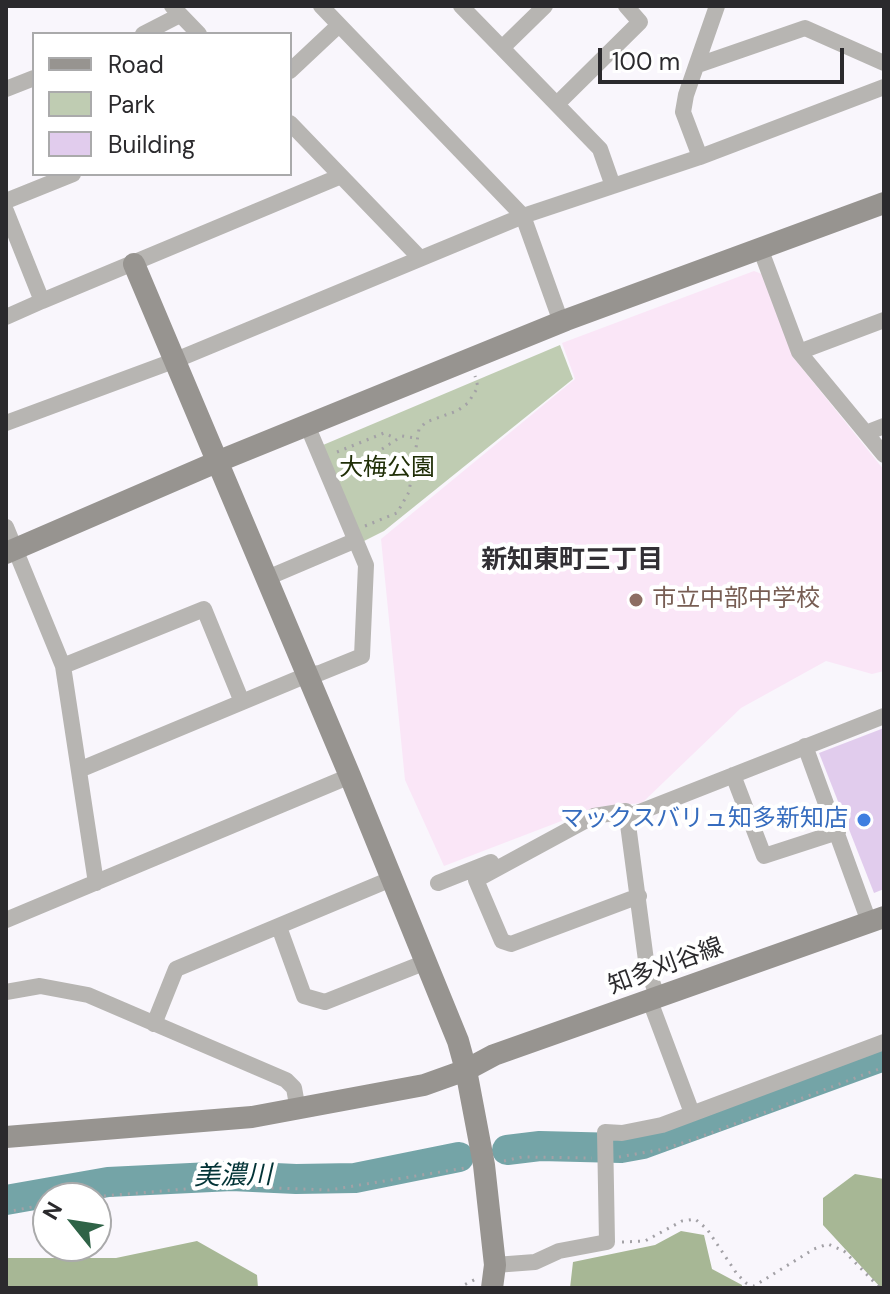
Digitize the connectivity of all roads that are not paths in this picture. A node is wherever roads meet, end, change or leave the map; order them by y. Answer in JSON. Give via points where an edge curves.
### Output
{"nodes":[{"id":1,"x":321,"y":6,"type":"edge"},
{"id":2,"x":461,"y":6,"type":"edge"},
{"id":3,"x":545,"y":6,"type":"edge"},
{"id":4,"x":626,"y":6,"type":"edge"},
{"id":5,"x":717,"y":6,"type":"edge"},
{"id":6,"x":176,"y":11,"type":"edge"},
{"id":7,"x":339,"y":25,"type":"junction"},
{"id":8,"x":146,"y":32,"type":"edge"},
{"id":9,"x":197,"y":32,"type":"edge"},
{"id":10,"x":502,"y":48,"type":"junction"},
{"id":11,"x":884,"y":63,"type":"edge"},
{"id":12,"x":698,"y":65,"type":"junction"},
{"id":13,"x":292,"y":69,"type":"edge"},
{"id":14,"x":32,"y":79,"type":"edge"},
{"id":15,"x":884,"y":87,"type":"edge"},
{"id":16,"x":6,"y":89,"type":"edge"},
{"id":17,"x":557,"y":104,"type":"junction"},
{"id":18,"x":292,"y":125,"type":"edge"},
{"id":19,"x":700,"y":157,"type":"junction"},
{"id":20,"x":68,"y":176,"type":"edge"},
{"id":21,"x":341,"y":176,"type":"junction"},
{"id":22,"x":613,"y":186,"type":"junction"},
{"id":23,"x":6,"y":201,"type":"edge"},
{"id":24,"x":884,"y":203,"type":"edge"},
{"id":25,"x":6,"y":211,"type":"edge"},
{"id":26,"x":523,"y":216,"type":"junction"},
{"id":27,"x":760,"y":248,"type":"junction"},
{"id":28,"x":420,"y":258,"type":"junction"},
{"id":29,"x":134,"y":264,"type":"junction"},
{"id":30,"x":42,"y":301,"type":"junction"},
{"id":31,"x":6,"y":317,"type":"edge"},
{"id":32,"x":884,"y":320,"type":"edge"},
{"id":33,"x":561,"y":322,"type":"junction"},
{"id":34,"x":799,"y":352,"type":"junction"},
{"id":35,"x":176,"y":360,"type":"junction"},
{"id":36,"x":6,"y":423,"type":"edge"},
{"id":37,"x":307,"y":425,"type":"junction"},
{"id":38,"x":884,"y":426,"type":"edge"},
{"id":39,"x":866,"y":433,"type":"junction"},
{"id":40,"x":884,"y":455,"type":"edge"},
{"id":41,"x":219,"y":461,"type":"junction"},
{"id":42,"x":6,"y":527,"type":"edge"},
{"id":43,"x":352,"y":536,"type":"junction"},
{"id":44,"x":11,"y":551,"type":"edge"},
{"id":45,"x":267,"y":578,"type":"junction"},
{"id":46,"x":63,"y":666,"type":"junction"},
{"id":47,"x":307,"y":675,"type":"junction"},
{"id":48,"x":242,"y":702,"type":"junction"},
{"id":49,"x":884,"y":716,"type":"edge"},
{"id":50,"x":805,"y":746,"type":"junction"},
{"id":51,"x":79,"y":770,"type":"junction"},
{"id":52,"x":733,"y":775,"type":"junction"},
{"id":53,"x":350,"y":776,"type":"junction"},
{"id":54,"x":627,"y":817,"type":"junction"},
{"id":55,"x":838,"y":832,"type":"junction"},
{"id":56,"x":502,"y":864,"type":"junction"},
{"id":57,"x":391,"y":879,"type":"junction"},
{"id":58,"x":96,"y":883,"type":"junction"},
{"id":59,"x":438,"y":883,"type":"dead end"},
{"id":60,"x":639,"y":896,"type":"junction"},
{"id":61,"x":876,"y":919,"type":"edge"},
{"id":62,"x":6,"y":920,"type":"edge"},
{"id":63,"x":279,"y":927,"type":"junction"},
{"id":64,"x":426,"y":962,"type":"junction"},
{"id":65,"x":6,"y":992,"type":"edge"},
{"id":66,"x":654,"y":999,"type":"junction"},
{"id":67,"x":154,"y":1024,"type":"junction"},
{"id":68,"x":884,"y":1042,"type":"edge"},
{"id":69,"x":466,"y":1070,"type":"junction"},
{"id":70,"x":298,"y":1110,"type":"junction"},
{"id":71,"x":692,"y":1113,"type":"junction"},
{"id":72,"x":6,"y":1137,"type":"edge"},
{"id":73,"x":495,"y":1265,"type":"junction"},
{"id":74,"x":492,"y":1288,"type":"edge"}],
"edges":[{"from":1,"to":7,"type":"street"},
{"from":2,"to":10,"type":"street"},
{"from":3,"to":10,"type":"street"},
{"from":4,"to":17,"type":"street","via":[[640,22]]},
{"from":5,"to":12,"type":"street"},
{"from":6,"to":8,"type":"street"},
{"from":6,"to":9,"type":"street"},
{"from":7,"to":13,"type":"street"},
{"from":7,"to":26,"type":"street"},
{"from":10,"to":17,"type":"street"},
{"from":11,"to":12,"type":"street","via":[[805,28]]},
{"from":12,"to":19,"type":"street","via":[[683,112]]},
{"from":14,"to":16,"type":"street"},
{"from":15,"to":19,"type":"street"},
{"from":17,"to":22,"type":"street","via":[[600,149]]},
{"from":18,"to":21,"type":"street"},
{"from":19,"to":22,"type":"street"},
{"from":20,"to":23,"type":"street"},
{"from":21,"to":28,"type":"street"},
{"from":21,"to":29,"type":"street"},
{"from":22,"to":26,"type":"street"},
{"from":24,"to":27,"type":"street"},
{"from":25,"to":30,"type":"street"},
{"from":26,"to":28,"type":"street"},
{"from":26,"to":33,"type":"street"},
{"from":27,"to":33,"type":"street"},
{"from":27,"to":34,"type":"street"},
{"from":28,"to":35,"type":"street"},
{"from":29,"to":30,"type":"street"},
{"from":29,"to":35,"type":"street"},
{"from":30,"to":31,"type":"street"},
{"from":32,"to":34,"type":"street"},
{"from":33,"to":37,"type":"street"},
{"from":34,"to":39,"type":"street"},
{"from":35,"to":36,"type":"street"},
{"from":35,"to":41,"type":"street"},
{"from":37,"to":41,"type":"street"},
{"from":37,"to":43,"type":"street"},
{"from":38,"to":39,"type":"street"},
{"from":39,"to":40,"type":"street"},
{"from":41,"to":44,"type":"street"},
{"from":41,"to":45,"type":"street"},
{"from":42,"to":44,"type":"street"},
{"from":43,"to":45,"type":"street"},
{"from":43,"to":47,"type":"street","via":[[366,565],[362,656]]},
{"from":44,"to":46,"type":"street"},
{"from":45,"to":47,"type":"street"},
{"from":46,"to":48,"type":"street","via":[[204,609]]},
{"from":46,"to":51,"type":"street"},
{"from":47,"to":48,"type":"street"},
{"from":47,"to":53,"type":"street"},
{"from":48,"to":51,"type":"street"},
{"from":49,"to":50,"type":"street"},
{"from":50,"to":52,"type":"street"},
{"from":50,"to":55,"type":"street"},
{"from":51,"to":58,"type":"street"},
{"from":52,"to":54,"type":"street"},
{"from":52,"to":55,"type":"street","via":[[764,856]]},
{"from":53,"to":57,"type":"street"},
{"from":53,"to":58,"type":"street"},
{"from":54,"to":56,"type":"street","via":[[626,811],[594,816]]},
{"from":54,"to":60,"type":"street"},
{"from":55,"to":61,"type":"street"},
{"from":56,"to":59,"type":"street","via":[[498,859]]},
{"from":56,"to":60,"type":"street","via":[[476,880],[502,941],[511,944]]},
{"from":57,"to":63,"type":"street"},
{"from":57,"to":64,"type":"street"},
{"from":58,"to":62,"type":"street"},
{"from":60,"to":66,"type":"street"},
{"from":61,"to":66,"type":"street","name":"知多刈谷線"},
{"from":63,"to":64,"type":"street","via":[[304,996],[325,1002]]},
{"from":63,"to":67,"type":"street","via":[[176,969]]},
{"from":64,"to":69,"type":"street"},
{"from":65,"to":67,"type":"street","via":[[66,989]]},
{"from":66,"to":69,"type":"street","name":"知多刈谷線","via":[[494,1055]]},
{"from":66,"to":71,"type":"street"},
{"from":67,"to":70,"type":"street","via":[[286,1080],[294,1088]]},
{"from":68,"to":71,"type":"street"},
{"from":69,"to":70,"type":"street","name":"知多刈谷線","via":[[424,1085]]},
{"from":69,"to":73,"type":"street"},
{"from":70,"to":72,"type":"street","name":"知多刈谷線"},
{"from":71,"to":73,"type":"street","via":[[644,1130],[605,1132],[607,1242],[559,1251],[535,1262]]},
{"from":73,"to":74,"type":"street"}]}
